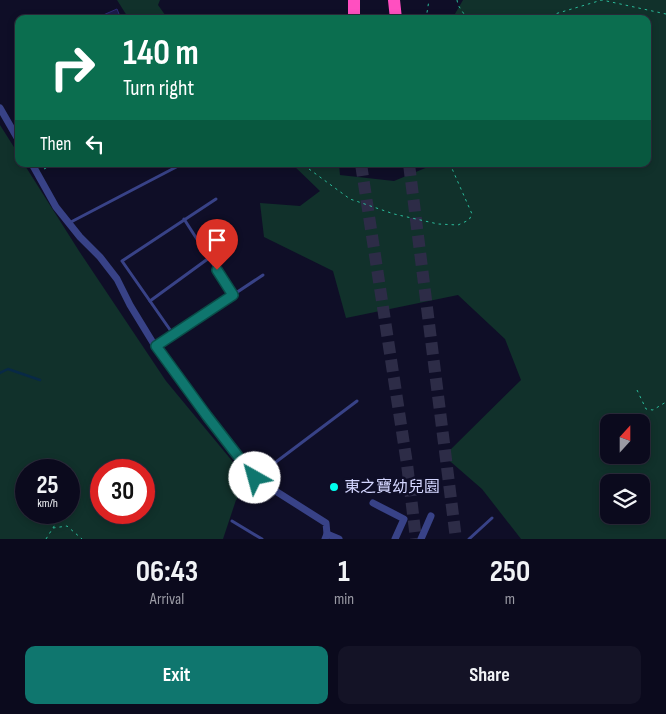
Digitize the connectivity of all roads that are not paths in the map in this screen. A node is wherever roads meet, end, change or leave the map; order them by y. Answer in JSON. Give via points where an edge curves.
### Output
{"nodes":[{"id":1,"x":354,"y":0,"type":"edge"},
{"id":2,"x":394,"y":0,"type":"edge"},
{"id":3,"x":354,"y":15,"type":"edge"},
{"id":4,"x":396,"y":15,"type":"edge"},
{"id":5,"x":0,"y":108,"type":"edge"},
{"id":6,"x":15,"y":134,"type":"edge"},
{"id":7,"x":34,"y":167,"type":"edge"},
{"id":8,"x":176,"y":167,"type":"edge"},
{"id":9,"x":216,"y":198,"type":"dead end"},
{"id":10,"x":184,"y":219,"type":"junction"},
{"id":11,"x":69,"y":223,"type":"junction"},
{"id":12,"x":209,"y":258,"type":"junction"},
{"id":13,"x":263,"y":275,"type":"dead end"},
{"id":14,"x":233,"y":295,"type":"junction"},
{"id":15,"x":150,"y":301,"type":"junction"},
{"id":16,"x":173,"y":334,"type":"junction"},
{"id":17,"x":156,"y":346,"type":"junction"},
{"id":18,"x":358,"y":401,"type":"dead end"},
{"id":19,"x":255,"y":478,"type":"junction"},
{"id":20,"x":373,"y":503,"type":"dead end"},
{"id":21,"x":431,"y":516,"type":"dead end"},
{"id":22,"x":492,"y":518,"type":"dead end"},
{"id":23,"x":232,"y":521,"type":"dead end"},
{"id":24,"x":326,"y":536,"type":"edge"},
{"id":25,"x":262,"y":539,"type":"edge"},
{"id":26,"x":339,"y":539,"type":"edge"},
{"id":27,"x":395,"y":539,"type":"edge"},
{"id":28,"x":421,"y":539,"type":"edge"},
{"id":29,"x":469,"y":539,"type":"edge"}],
"edges":[{"from":1,"to":3,"type":"highway"},
{"from":2,"to":4,"type":"highway"},
{"from":5,"to":6,"type":"street"},
{"from":7,"to":11,"type":"street"},
{"from":8,"to":11,"type":"lane"},
{"from":9,"to":10,"type":"lane"},
{"from":10,"to":12,"type":"lane"},
{"from":10,"to":15,"type":"lane","via":[[122,261]]},
{"from":11,"to":17,"type":"street","via":[[117,279]]},
{"from":12,"to":14,"type":"lane"},
{"from":12,"to":15,"type":"lane"},
{"from":13,"to":14,"type":"lane"},
{"from":14,"to":16,"type":"lane"},
{"from":15,"to":16,"type":"lane"},
{"from":16,"to":17,"type":"lane"},
{"from":17,"to":19,"type":"street"},
{"from":18,"to":19,"type":"lane"},
{"from":19,"to":24,"type":"street","via":[[326,523]]},
{"from":20,"to":27,"type":"street","via":[[404,519]]},
{"from":21,"to":28,"type":"street"},
{"from":22,"to":29,"type":"lane"},
{"from":23,"to":25,"type":"lane"},
{"from":24,"to":26,"type":"street"}]}
